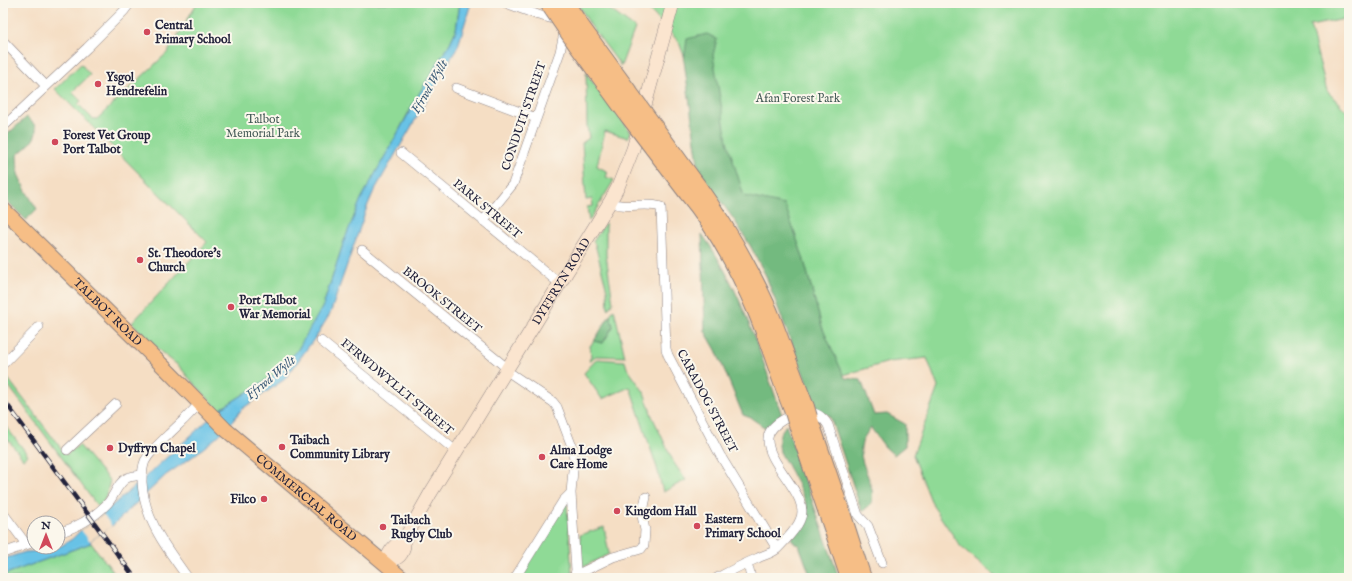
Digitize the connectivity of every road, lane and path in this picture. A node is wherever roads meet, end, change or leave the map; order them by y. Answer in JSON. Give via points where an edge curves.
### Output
{"nodes":[{"id":1,"x":130,"y":3,"type":"edge"},
{"id":2,"x":506,"y":3,"type":"edge"},
{"id":3,"x":548,"y":3,"type":"edge"},
{"id":4,"x":673,"y":3,"type":"edge"},
{"id":5,"x":567,"y":5,"type":"edge"},
{"id":6,"x":566,"y":22,"type":"junction"},
{"id":7,"x":3,"y":41,"type":"edge"},
{"id":8,"x":46,"y":86,"type":"junction"},
{"id":9,"x":456,"y":88,"type":"dead end"},
{"id":10,"x":536,"y":118,"type":"junction"},
{"id":11,"x":3,"y":127,"type":"edge"},
{"id":12,"x":401,"y":153,"type":"dead end"},
{"id":13,"x":692,"y":189,"type":"junction"},
{"id":14,"x":610,"y":202,"type":"junction"},
{"id":15,"x":3,"y":209,"type":"edge"},
{"id":16,"x":483,"y":222,"type":"junction"},
{"id":17,"x":362,"y":250,"type":"dead end"},
{"id":18,"x":559,"y":283,"type":"junction"},
{"id":19,"x":39,"y":327,"type":"dead end"},
{"id":20,"x":321,"y":341,"type":"dead end"},
{"id":21,"x":3,"y":364,"type":"edge"},
{"id":22,"x":506,"y":369,"type":"junction"},
{"id":23,"x":200,"y":403,"type":"junction"},
{"id":24,"x":116,"y":404,"type":"dead end"},
{"id":25,"x":801,"y":415,"type":"junction"},
{"id":26,"x":212,"y":416,"type":"joint"},
{"id":27,"x":68,"y":450,"type":"dead end"},
{"id":28,"x":457,"y":452,"type":"junction"},
{"id":29,"x":142,"y":478,"type":"junction"},
{"id":30,"x":571,"y":493,"type":"junction"},
{"id":31,"x":646,"y":497,"type":"dead end"},
{"id":32,"x":3,"y":513,"type":"edge"},
{"id":33,"x":66,"y":530,"type":"edge"},
{"id":34,"x":26,"y":539,"type":"edge"},
{"id":35,"x":26,"y":544,"type":"edge"},
{"id":36,"x":777,"y":549,"type":"junction"},
{"id":37,"x":3,"y":553,"type":"edge"},
{"id":38,"x":385,"y":563,"type":"junction"},
{"id":39,"x":882,"y":563,"type":"dead end"},
{"id":40,"x":744,"y":564,"type":"junction"},
{"id":41,"x":572,"y":577,"type":"edge"},
{"id":42,"x":188,"y":578,"type":"edge"},
{"id":43,"x":402,"y":578,"type":"edge"},
{"id":44,"x":514,"y":578,"type":"edge"},
{"id":45,"x":717,"y":578,"type":"edge"},
{"id":46,"x":752,"y":578,"type":"edge"},
{"id":47,"x":850,"y":578,"type":"edge"},
{"id":48,"x":863,"y":578,"type":"edge"}],
"edges":[{"from":1,"to":8,"type":"street"},
{"from":2,"to":6,"type":"street","via":[[538,16]]},
{"from":3,"to":13,"type":"highway","bridge":true,"via":[[629,117]]},
{"from":4,"to":14,"type":"street","name":"DYFFRYN ROAD","via":[[633,149]]},
{"from":5,"to":6,"type":"street","name":"CONDUIT STREET"},
{"from":5,"to":13,"type":"highway","bridge":true},
{"from":6,"to":10,"type":"street","name":"CONDUIT STREET","via":[[560,52]]},
{"from":7,"to":8,"type":"street"},
{"from":8,"to":11,"type":"street"},
{"from":9,"to":10,"type":"street"},
{"from":10,"to":16,"type":"street","name":"CONDUIT STREET","via":[[513,184]]},
{"from":12,"to":16,"type":"street","name":"PARK STREET"},
{"from":13,"to":25,"type":"highway","via":[[726,227],[755,282],[779,336]]},
{"from":14,"to":18,"type":"street","name":"DYFFRYN ROAD"},
{"from":14,"to":36,"type":"street","name":"CARADOG STREET","via":[[615,205],[661,207],[668,355],[720,455]]},
{"from":15,"to":23,"type":"main road","name":"TALBOT ROAD"},
{"from":16,"to":18,"type":"street","name":"PARK STREET"},
{"from":17,"to":22,"type":"street","name":"BROOK STREET"},
{"from":18,"to":22,"type":"street","name":"DYFFRYN ROAD"},
{"from":19,"to":21,"type":"street"},
{"from":20,"to":28,"type":"street","name":"FFRWDWYLLT STREET"},
{"from":22,"to":28,"type":"street","name":"DYFFRYN ROAD"},
{"from":22,"to":30,"type":"street","name":"BROOK STREET","via":[[553,402],[559,411],[573,451]]},
{"from":23,"to":26,"type":"main road","name":"TALBOT ROAD"},
{"from":23,"to":29,"type":"street","via":[[152,450],[145,462]]},
{"from":24,"to":27,"type":"street"},
{"from":25,"to":47,"type":"highway"},
{"from":25,"to":48,"type":"highway","via":[[844,519]]},
{"from":26,"to":38,"type":"main road","name":"COMMERCIAL ROAD"},
{"from":28,"to":38,"type":"street","name":"DYFFRYN ROAD","via":[[404,540],[396,543]]},
{"from":29,"to":33,"type":"street","via":[[123,480],[109,503]]},
{"from":29,"to":42,"type":"street","via":[[146,509],[154,526]]},
{"from":30,"to":41,"type":"street","via":[[576,570]]},
{"from":30,"to":44,"type":"street","via":[[562,501]]},
{"from":31,"to":41,"type":"street","via":[[642,516],[644,545],[641,549],[614,557]]},
{"from":32,"to":34,"type":"street"},
{"from":35,"to":37,"type":"street"},
{"from":36,"to":39,"type":"street","via":[[803,514],[798,498],[769,448],[768,434],[778,422],[806,412],[819,415],[828,425],[858,515],[868,526]]},
{"from":36,"to":40,"type":"street"},
{"from":38,"to":43,"type":"main road","name":"COMMERCIAL ROAD"},
{"from":40,"to":45,"type":"street"},
{"from":40,"to":46,"type":"street"}]}
